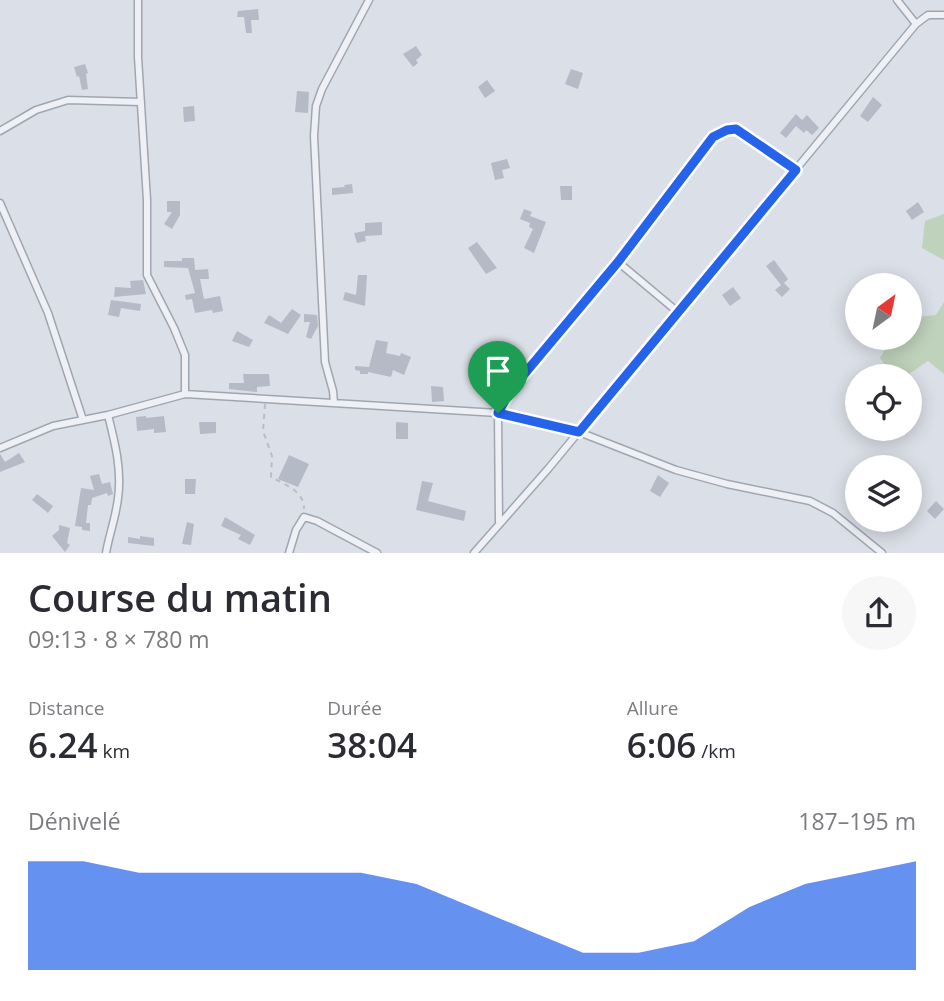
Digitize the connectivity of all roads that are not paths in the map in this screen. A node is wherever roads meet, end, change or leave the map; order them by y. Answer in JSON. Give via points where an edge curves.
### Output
{"nodes":[{"id":1,"x":138,"y":0,"type":"edge"},
{"id":2,"x":369,"y":0,"type":"edge"},
{"id":3,"x":897,"y":0,"type":"edge"},
{"id":4,"x":944,"y":15,"type":"edge"},
{"id":5,"x":916,"y":24,"type":"junction"},
{"id":6,"x":141,"y":102,"type":"junction"},
{"id":7,"x":0,"y":131,"type":"edge"},
{"id":8,"x":796,"y":170,"type":"junction"},
{"id":9,"x":0,"y":203,"type":"edge"},
{"id":10,"x":618,"y":262,"type":"junction"},
{"id":11,"x":679,"y":313,"type":"junction"},
{"id":12,"x":185,"y":394,"type":"junction"},
{"id":13,"x":334,"y":403,"type":"junction"},
{"id":14,"x":498,"y":413,"type":"junction"},
{"id":15,"x":108,"y":415,"type":"junction"},
{"id":16,"x":83,"y":420,"type":"junction"},
{"id":17,"x":579,"y":432,"type":"junction"},
{"id":18,"x":0,"y":448,"type":"edge"},
{"id":19,"x":499,"y":522,"type":"junction"},
{"id":20,"x":106,"y":553,"type":"edge"},
{"id":21,"x":289,"y":553,"type":"edge"},
{"id":22,"x":377,"y":553,"type":"edge"},
{"id":23,"x":474,"y":553,"type":"edge"},
{"id":24,"x":882,"y":553,"type":"edge"}],
"edges":[{"from":1,"to":6,"type":"street"},
{"from":2,"to":13,"type":"street","via":[[316,106],[324,362]]},
{"from":3,"to":5,"type":"street"},
{"from":4,"to":5,"type":"street","via":[[928,15]]},
{"from":5,"to":8,"type":"street"},
{"from":6,"to":7,"type":"street","via":[[68,100],[36,110]]},
{"from":6,"to":12,"type":"street","via":[[147,275],[185,355]]},
{"from":8,"to":10,"type":"street","via":[[736,129],[719,133]]},
{"from":8,"to":11,"type":"street"},
{"from":9,"to":16,"type":"street","via":[[48,313]]},
{"from":10,"to":11,"type":"street"},
{"from":10,"to":14,"type":"street","via":[[510,391]]},
{"from":11,"to":17,"type":"street"},
{"from":12,"to":13,"type":"street"},
{"from":12,"to":15,"type":"street"},
{"from":13,"to":14,"type":"street"},
{"from":14,"to":17,"type":"street"},
{"from":14,"to":19,"type":"street"},
{"from":15,"to":16,"type":"street"},
{"from":15,"to":20,"type":"street","via":[[119,476]]},
{"from":16,"to":18,"type":"street","via":[[53,426]]},
{"from":17,"to":19,"type":"street"},
{"from":17,"to":24,"type":"street","via":[[676,470],[810,500]]},
{"from":19,"to":23,"type":"street"},
{"from":21,"to":22,"type":"street","via":[[304,517]]}]}
